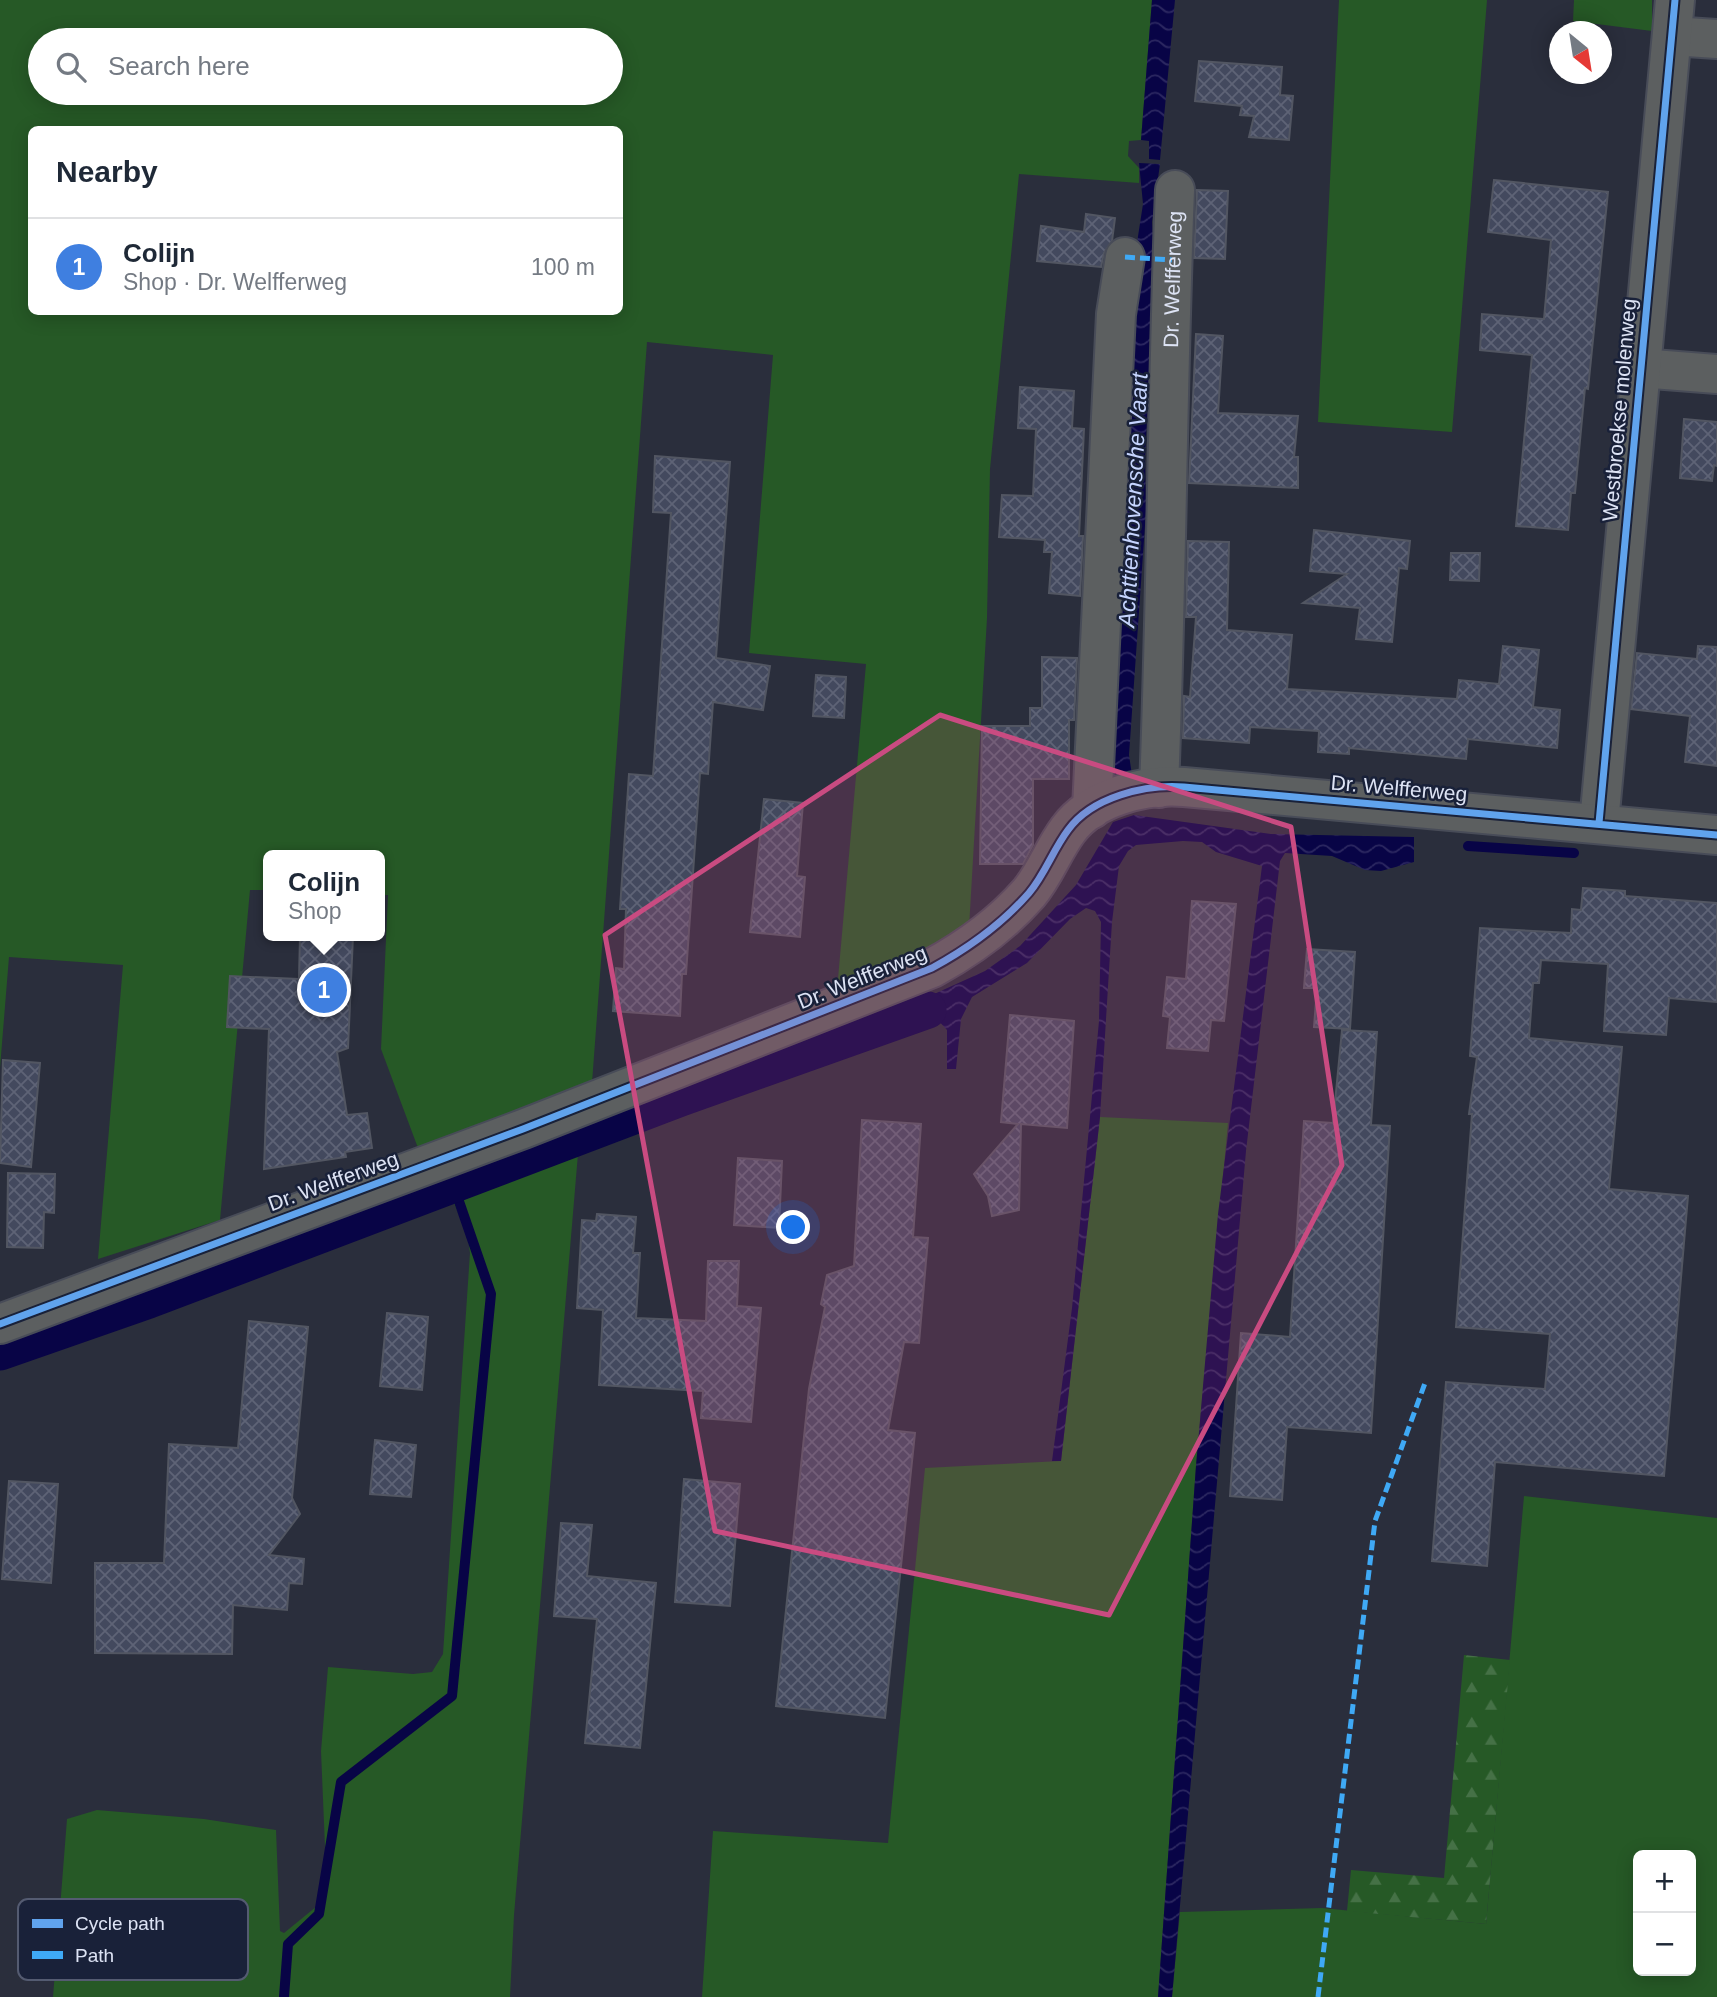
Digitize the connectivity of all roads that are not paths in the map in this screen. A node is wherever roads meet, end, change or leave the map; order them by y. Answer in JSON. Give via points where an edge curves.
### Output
{"nodes":[{"id":1,"x":1674,"y":18,"type":"edge"},
{"id":2,"x":1717,"y":39,"type":"edge"},
{"id":3,"x":1175,"y":190,"type":"dead end"},
{"id":4,"x":1125,"y":257,"type":"dead end"},
{"id":5,"x":1640,"y":368,"type":"junction"},
{"id":6,"x":1717,"y":374,"type":"edge"},
{"id":7,"x":1156,"y":788,"type":"junction"},
{"id":8,"x":1094,"y":808,"type":"junction"},
{"id":9,"x":1600,"y":823,"type":"junction"},
{"id":10,"x":1717,"y":835,"type":"edge"},
{"id":11,"x":0,"y":1324,"type":"edge"}],
"edges":[{"from":1,"to":2,"type":"street"},
{"from":1,"to":5,"type":"street","name":"Westbroekse molenweg"},
{"from":3,"to":7,"type":"street","name":"Dr. Welfferweg","via":[[1168,336],[1166,616]]},
{"from":4,"to":8,"type":"street","via":[[1116,314]]},
{"from":5,"to":6,"type":"street"},
{"from":5,"to":9,"type":"street","name":"Westbroekse molenweg"},
{"from":7,"to":8,"type":"street","name":"Dr. Welfferweg"},
{"from":7,"to":9,"type":"street","name":"Dr. Welfferweg"},
{"from":8,"to":11,"type":"street","name":"Dr. Welfferweg","via":[[1067,831],[1044,874],[1006,917],[985,936],[932,968],[523,1129]]},
{"from":9,"to":10,"type":"street","name":"Dr. Welfferweg"}]}
